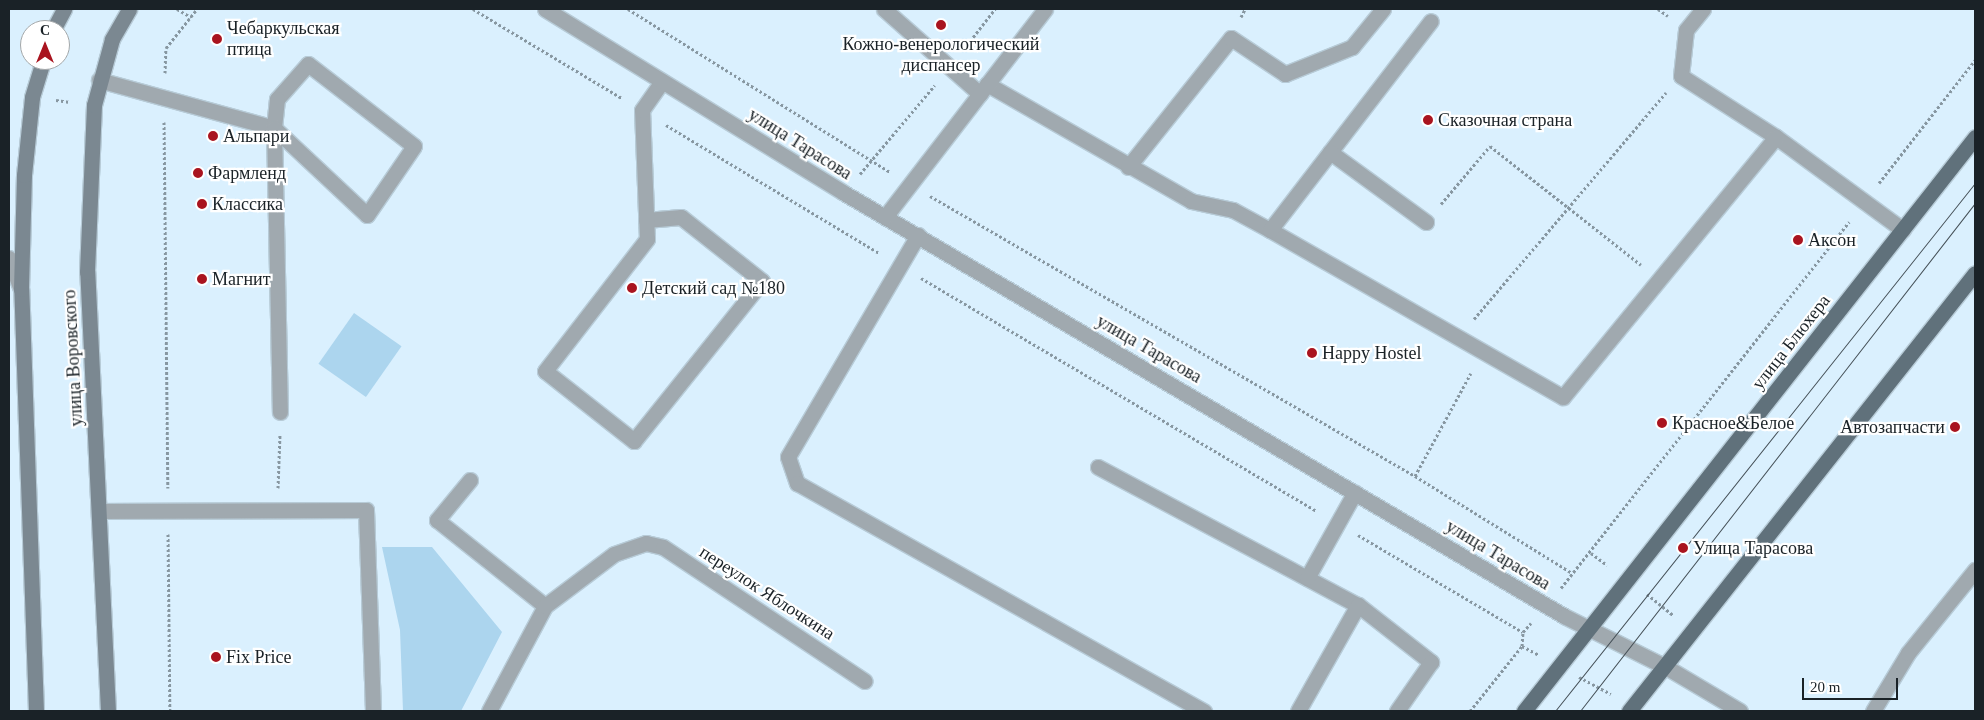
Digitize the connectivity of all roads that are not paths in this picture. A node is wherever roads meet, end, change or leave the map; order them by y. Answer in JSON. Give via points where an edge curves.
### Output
{"nodes":[{"id":1,"x":129,"y":9,"type":"edge"},
{"id":2,"x":545,"y":9,"type":"edge"},
{"id":3,"x":884,"y":9,"type":"edge"},
{"id":4,"x":1045,"y":9,"type":"edge"},
{"id":5,"x":1384,"y":9,"type":"edge"},
{"id":6,"x":1703,"y":9,"type":"edge"},
{"id":7,"x":1432,"y":21,"type":"dead end"},
{"id":8,"x":40,"y":70,"type":"edge"},
{"id":9,"x":99,"y":80,"type":"junction"},
{"id":10,"x":662,"y":81,"type":"junction"},
{"id":11,"x":984,"y":89,"type":"junction"},
{"id":12,"x":274,"y":128,"type":"junction"},
{"id":13,"x":1776,"y":137,"type":"junction"},
{"id":14,"x":1975,"y":137,"type":"edge"},
{"id":15,"x":1330,"y":152,"type":"junction"},
{"id":16,"x":1128,"y":167,"type":"junction"},
{"id":17,"x":885,"y":217,"type":"junction"},
{"id":18,"x":646,"y":220,"type":"junction"},
{"id":19,"x":1426,"y":222,"type":"road end"},
{"id":20,"x":1270,"y":230,"type":"junction"},
{"id":21,"x":1903,"y":230,"type":"junction"},
{"id":22,"x":918,"y":235,"type":"junction"},
{"id":23,"x":9,"y":258,"type":"edge"},
{"id":24,"x":1975,"y":273,"type":"edge"},
{"id":25,"x":21,"y":289,"type":"junction"},
{"id":26,"x":280,"y":412,"type":"dead end"},
{"id":27,"x":1098,"y":467,"type":"dead end"},
{"id":28,"x":470,"y":480,"type":"dead end"},
{"id":29,"x":1355,"y":492,"type":"junction"},
{"id":30,"x":101,"y":511,"type":"junction"},
{"id":31,"x":1975,"y":570,"type":"edge"},
{"id":32,"x":1307,"y":578,"type":"junction"},
{"id":33,"x":545,"y":606,"type":"junction"},
{"id":34,"x":1358,"y":606,"type":"junction"},
{"id":35,"x":1589,"y":628,"type":"junction"},
{"id":36,"x":1666,"y":667,"type":"junction"},
{"id":37,"x":865,"y":681,"type":"dead end"},
{"id":38,"x":36,"y":711,"type":"edge"},
{"id":39,"x":108,"y":711,"type":"edge"},
{"id":40,"x":373,"y":711,"type":"edge"},
{"id":41,"x":489,"y":711,"type":"edge"},
{"id":42,"x":1204,"y":711,"type":"edge"},
{"id":43,"x":1298,"y":711,"type":"edge"},
{"id":44,"x":1397,"y":711,"type":"edge"},
{"id":45,"x":1524,"y":711,"type":"edge"},
{"id":46,"x":1630,"y":711,"type":"edge"},
{"id":47,"x":1740,"y":711,"type":"edge"},
{"id":48,"x":1873,"y":711,"type":"edge"}],
"edges":[{"from":1,"to":9,"type":"main road","name":"улица Воровского","via":[[112,39]]},
{"from":2,"to":10,"type":"street","name":"улица Тарасова"},
{"from":3,"to":11,"type":"street","via":[[948,68]]},
{"from":4,"to":11,"type":"street"},
{"from":5,"to":16,"type":"street","via":[[1352,47],[1286,74],[1231,38]]},
{"from":6,"to":13,"type":"street","via":[[1686,30],[1681,76]]},
{"from":7,"to":15,"type":"street"},
{"from":8,"to":25,"type":"main road","via":[[32,97],[24,175]]},
{"from":9,"to":12,"type":"street"},
{"from":9,"to":30,"type":"main road","name":"улица Воровского","via":[[87,272]]},
{"from":10,"to":17,"type":"street","name":"улица Тарасова"},
{"from":10,"to":18,"type":"street","via":[[642,110]]},
{"from":11,"to":16,"type":"street"},
{"from":11,"to":17,"type":"street"},
{"from":12,"to":12,"type":"street","via":[[367,215],[414,146],[308,64],[276,99]]},
{"from":12,"to":26,"type":"street"},
{"from":13,"to":20,"type":"street","via":[[1563,397]]},
{"from":13,"to":21,"type":"street"},
{"from":14,"to":21,"type":"main road","name":"улица Блюхера"},
{"from":15,"to":19,"type":"street"},
{"from":15,"to":20,"type":"street"},
{"from":16,"to":20,"type":"street","via":[[1191,201],[1233,210]]},
{"from":17,"to":22,"type":"street","name":"улица Тарасова"},
{"from":18,"to":18,"type":"street","via":[[681,217],[762,281],[634,442],[545,370],[647,239]]},
{"from":21,"to":35,"type":"main road","name":"улица Блюхера"},
{"from":22,"to":29,"type":"street","name":"улица Тарасова"},
{"from":22,"to":42,"type":"street","via":[[788,456],[797,483]]},
{"from":23,"to":25,"type":"street"},
{"from":24,"to":36,"type":"main road"},
{"from":25,"to":38,"type":"main road"},
{"from":27,"to":32,"type":"street"},
{"from":28,"to":33,"type":"street","via":[[437,520]]},
{"from":29,"to":32,"type":"street"},
{"from":29,"to":35,"type":"street","name":"улица Тарасова"},
{"from":30,"to":39,"type":"main road","name":"улица Воровского"},
{"from":30,"to":40,"type":"street","via":[[366,510]]},
{"from":31,"to":48,"type":"street","via":[[1908,653]]},
{"from":32,"to":34,"type":"street"},
{"from":33,"to":37,"type":"street","name":"переулок Яблочкина","via":[[614,554],[646,543],[663,547]]},
{"from":33,"to":41,"type":"street"},
{"from":34,"to":43,"type":"street"},
{"from":34,"to":44,"type":"street","via":[[1431,662]]},
{"from":35,"to":36,"type":"street","name":"улица Тарасова"},
{"from":35,"to":45,"type":"main road","name":"улица Блюхера"},
{"from":36,"to":46,"type":"main road"},
{"from":36,"to":47,"type":"street","name":"улица Тарасова"}]}
